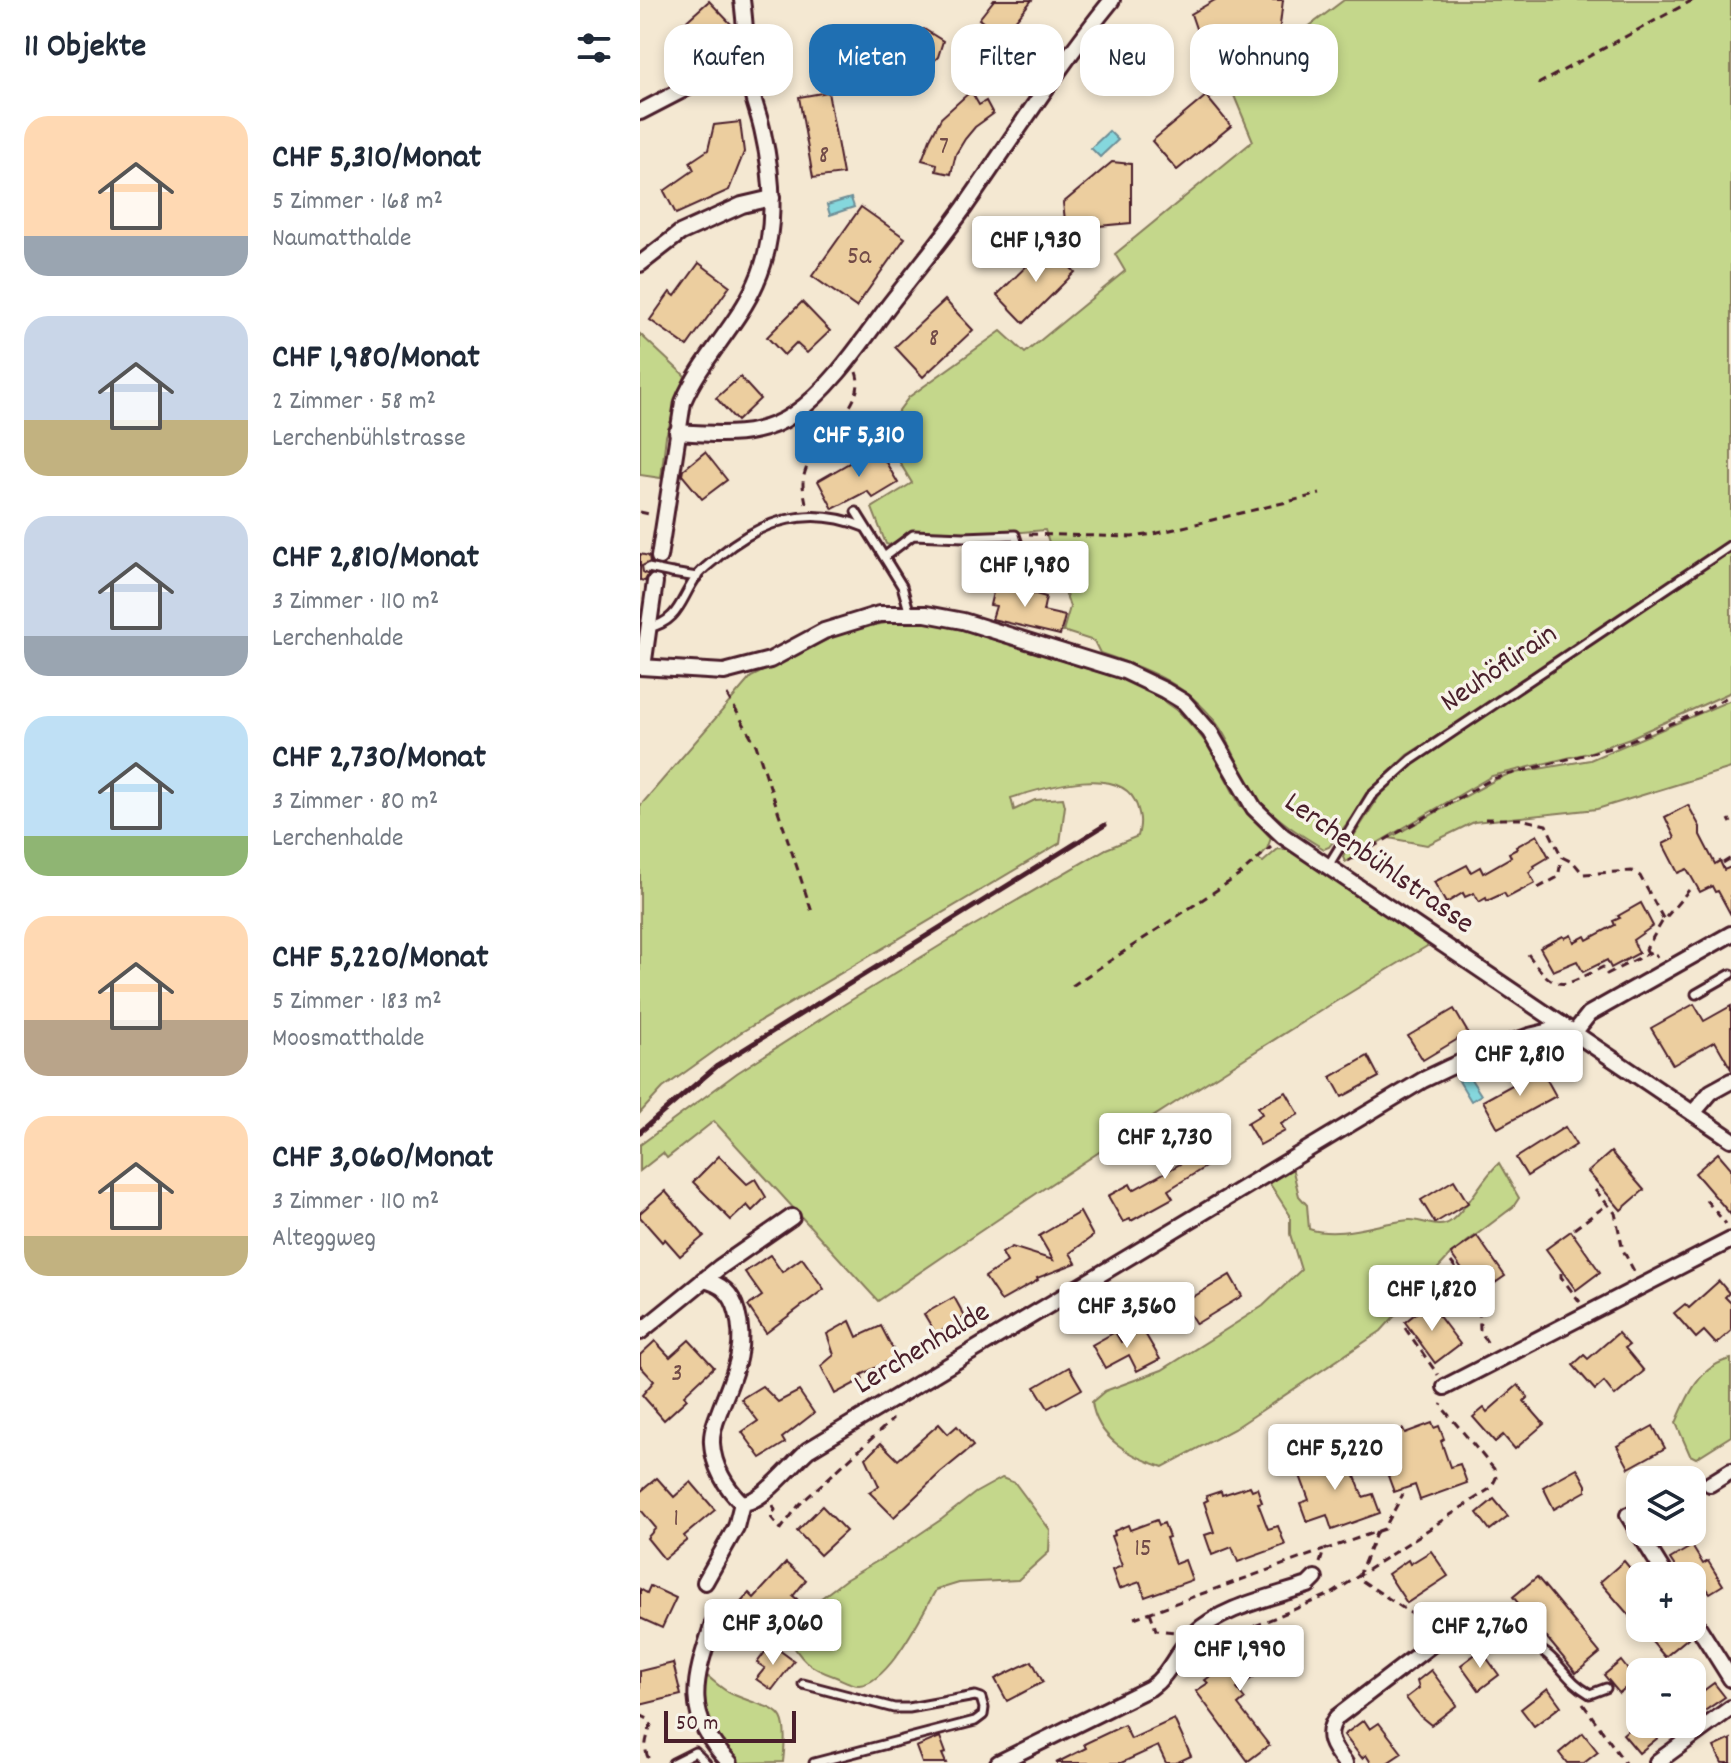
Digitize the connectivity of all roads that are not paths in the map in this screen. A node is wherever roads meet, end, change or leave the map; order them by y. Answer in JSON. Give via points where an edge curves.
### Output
{"nodes":[{"id":1,"x":742,"y":0,"type":"edge"},
{"id":2,"x":1112,"y":0,"type":"edge"},
{"id":3,"x":745,"y":24,"type":"edge"},
{"id":4,"x":671,"y":96,"type":"edge"},
{"id":5,"x":754,"y":96,"type":"edge"},
{"id":6,"x":640,"y":112,"type":"edge"},
{"id":7,"x":772,"y":198,"type":"junction"},
{"id":8,"x":640,"y":264,"type":"edge"},
{"id":9,"x":677,"y":432,"type":"junction"},
{"id":10,"x":856,"y":512,"type":"dead end"},
{"id":11,"x":864,"y":527,"type":"junction"},
{"id":12,"x":1731,"y":545,"type":"edge"},
{"id":13,"x":659,"y":557,"type":"dead end"},
{"id":14,"x":884,"y":557,"type":"junction"},
{"id":15,"x":1024,"y":564,"type":"dead end"},
{"id":16,"x":648,"y":568,"type":"dead end"},
{"id":17,"x":697,"y":577,"type":"junction"},
{"id":18,"x":655,"y":582,"type":"dead end"},
{"id":19,"x":910,"y":614,"type":"junction"},
{"id":20,"x":647,"y":628,"type":"junction"},
{"id":21,"x":641,"y":667,"type":"edge"},
{"id":22,"x":1327,"y":868,"type":"junction"},
{"id":23,"x":1731,"y":934,"type":"edge"},
{"id":24,"x":1731,"y":974,"type":"edge"},
{"id":25,"x":1696,"y":994,"type":"dead end"},
{"id":26,"x":1567,"y":1029,"type":"junction"},
{"id":27,"x":1731,"y":1081,"type":"edge"},
{"id":28,"x":1693,"y":1113,"type":"junction"},
{"id":29,"x":1731,"y":1139,"type":"edge"},
{"id":30,"x":792,"y":1217,"type":"dead end"},
{"id":31,"x":1731,"y":1240,"type":"edge"},
{"id":32,"x":703,"y":1280,"type":"junction"},
{"id":33,"x":640,"y":1332,"type":"edge"},
{"id":34,"x":1444,"y":1389,"type":"road end"},
{"id":35,"x":1731,"y":1471,"type":"edge"},
{"id":36,"x":1710,"y":1484,"type":"dead end"},
{"id":37,"x":742,"y":1503,"type":"junction"},
{"id":38,"x":1315,"y":1578,"type":"road end"},
{"id":39,"x":705,"y":1582,"type":"dead end"},
{"id":40,"x":713,"y":1623,"type":"dead end"},
{"id":41,"x":1512,"y":1629,"type":"joint"},
{"id":42,"x":1706,"y":1639,"type":"edge"},
{"id":43,"x":1731,"y":1679,"type":"edge"},
{"id":44,"x":803,"y":1684,"type":"dead end"},
{"id":45,"x":1606,"y":1688,"type":"dead end"},
{"id":46,"x":1731,"y":1708,"type":"edge"},
{"id":47,"x":1657,"y":1762,"type":"edge"},
{"id":48,"x":673,"y":1763,"type":"edge"},
{"id":49,"x":706,"y":1763,"type":"edge"},
{"id":50,"x":730,"y":1763,"type":"edge"},
{"id":51,"x":814,"y":1763,"type":"edge"},
{"id":52,"x":998,"y":1763,"type":"edge"},
{"id":53,"x":1345,"y":1763,"type":"edge"}],
"edges":[{"from":1,"to":3,"type":"street"},
{"from":2,"to":9,"type":"street","via":[[1072,49],[962,210],[814,397],[764,429],[729,436]]},
{"from":4,"to":6,"type":"street"},
{"from":5,"to":7,"type":"street"},
{"from":7,"to":8,"type":"street","via":[[742,205],[680,233]]},
{"from":7,"to":9,"type":"street","via":[[769,246],[757,282],[691,382]]},
{"from":9,"to":13,"type":"street"},
{"from":10,"to":11,"type":"lane"},
{"from":11,"to":14,"type":"lane"},
{"from":11,"to":17,"type":"lane","via":[[796,517],[763,525]]},
{"from":12,"to":22,"type":"lane","name":"Neuhöflirain","via":[[1411,760],[1371,796]]},
{"from":14,"to":15,"type":"lane","via":[[913,535],[1015,535]]},
{"from":14,"to":19,"type":"lane","via":[[902,586]]},
{"from":16,"to":17,"type":"lane","bridge":true},
{"from":17,"to":20,"type":"lane","via":[[663,625]]},
{"from":18,"to":20,"type":"street"},
{"from":19,"to":21,"type":"street","name":"Lerchenbühlstrasse","via":[[847,622],[770,660],[724,672]]},
{"from":19,"to":22,"type":"street","name":"Lerchenbühlstrasse","via":[[963,621],[1058,649],[1124,671],[1184,702],[1210,732],[1254,808]]},
{"from":20,"to":21,"type":"street"},
{"from":22,"to":26,"type":"street","name":"Lerchenbühlstrasse"},
{"from":23,"to":26,"type":"street"},
{"from":24,"to":25,"type":"lane"},
{"from":26,"to":28,"type":"street","name":"Lerchenbühlstrasse"},
{"from":26,"to":37,"type":"street","name":"Lerchenhalde","via":[[1539,1032],[1481,1052],[1423,1080],[808,1450],[763,1496]]},
{"from":27,"to":28,"type":"street","via":[[1711,1092]]},
{"from":28,"to":29,"type":"street","name":"Lerchenbühlstrasse"},
{"from":30,"to":32,"type":"street"},
{"from":31,"to":34,"type":"street"},
{"from":32,"to":33,"type":"street"},
{"from":32,"to":37,"type":"street","via":[[731,1295],[742,1336],[712,1440],[714,1460],[730,1492]]},
{"from":35,"to":36,"type":"street"},
{"from":37,"to":39,"type":"street","via":[[736,1527]]},
{"from":38,"to":52,"type":"street","via":[[1209,1621],[1150,1688]]},
{"from":40,"to":50,"type":"street","via":[[696,1674],[695,1696],[707,1736]]},
{"from":41,"to":45,"type":"lane","via":[[1545,1652],[1575,1685],[1590,1694]]},
{"from":41,"to":53,"type":"street","via":[[1495,1612],[1470,1615],[1337,1717],[1329,1736]]},
{"from":42,"to":43,"type":"street"},
{"from":44,"to":51,"type":"lane","via":[[894,1708],[969,1696],[984,1702],[983,1715],[975,1721]]},
{"from":46,"to":47,"type":"street"},
{"from":48,"to":49,"type":"lane","via":[[695,1752]]}]}
